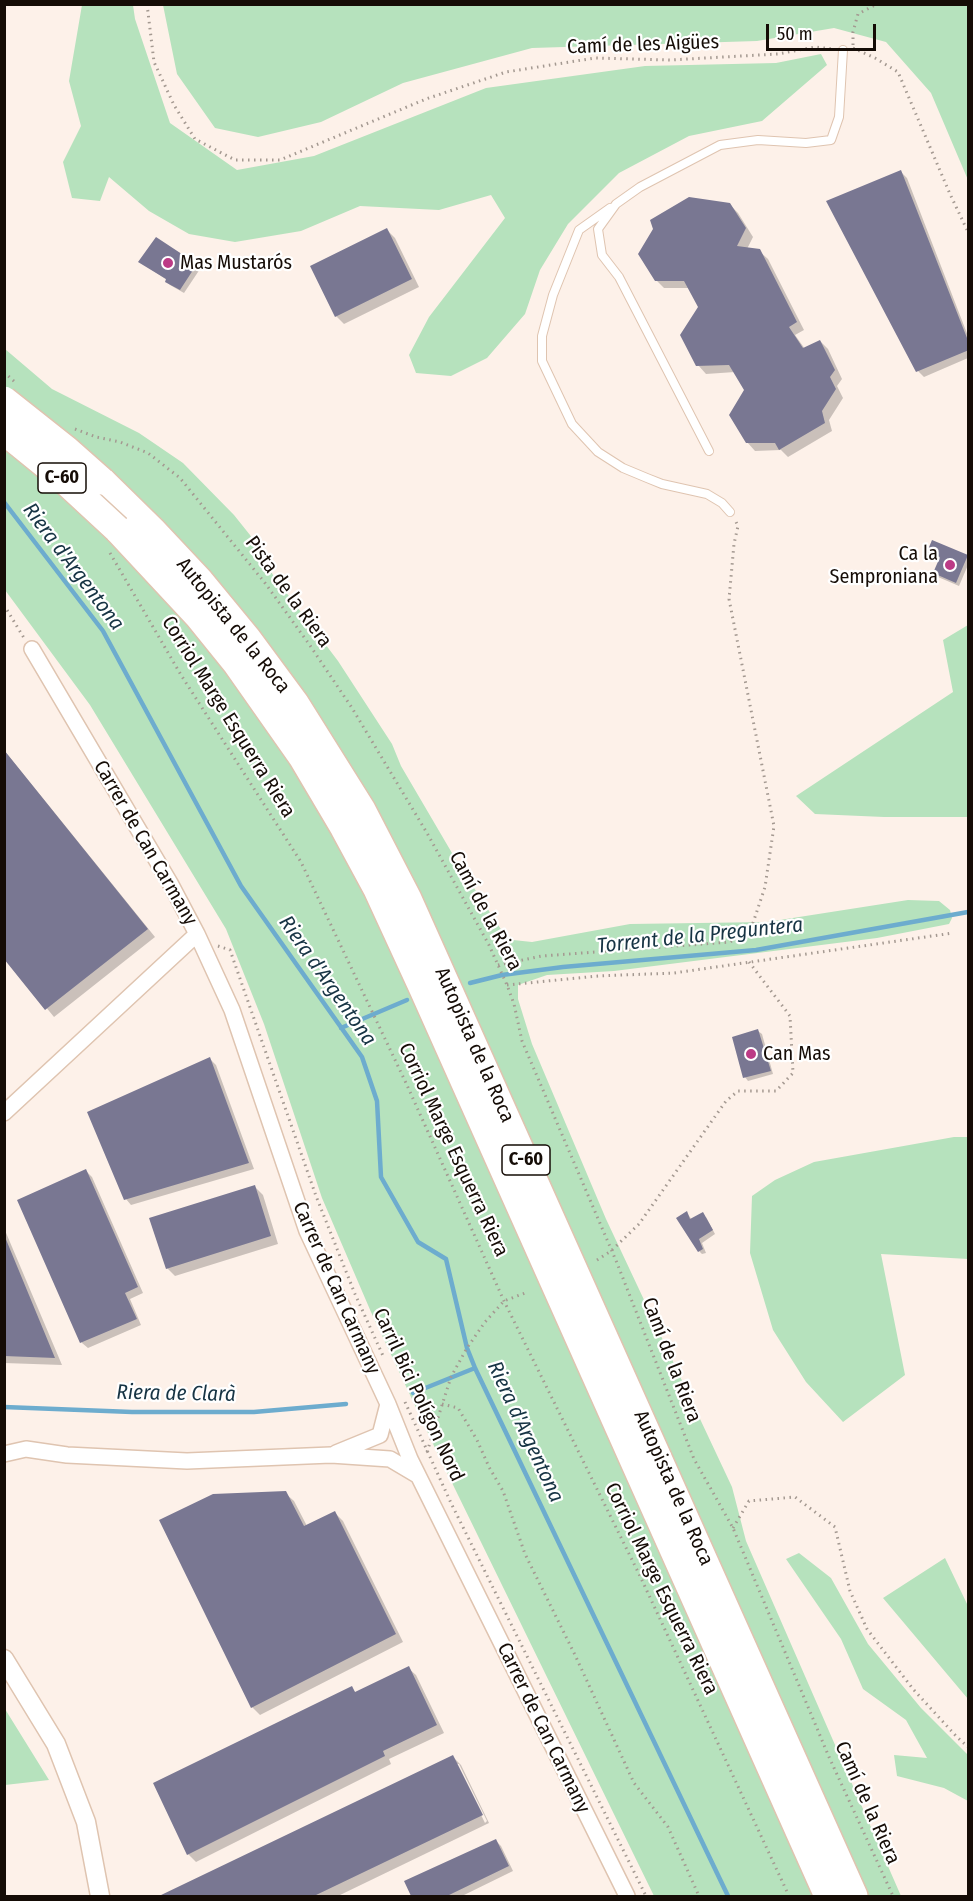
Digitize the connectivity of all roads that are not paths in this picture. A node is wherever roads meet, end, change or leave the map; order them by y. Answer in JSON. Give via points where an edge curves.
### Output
{"nodes":[{"id":1,"x":843,"y":50,"type":"road end"},
{"id":2,"x":616,"y":204,"type":"junction"},
{"id":3,"x":4,"y":400,"type":"edge"},
{"id":4,"x":4,"y":430,"type":"edge"},
{"id":5,"x":709,"y":451,"type":"dead end"},
{"id":6,"x":730,"y":512,"type":"road end"},
{"id":7,"x":32,"y":649,"type":"road end"},
{"id":8,"x":197,"y":934,"type":"junction"},
{"id":9,"x":4,"y":1113,"type":"edge"},
{"id":10,"x":388,"y":1404,"type":"junction"},
{"id":11,"x":4,"y":1454,"type":"edge"},
{"id":12,"x":331,"y":1455,"type":"junction"},
{"id":13,"x":419,"y":1477,"type":"junction"},
{"id":14,"x":4,"y":1659,"type":"edge"},
{"id":15,"x":100,"y":1896,"type":"edge"},
{"id":16,"x":627,"y":1896,"type":"edge"},
{"id":17,"x":828,"y":1896,"type":"edge"},
{"id":18,"x":854,"y":1896,"type":"edge"}],
"edges":[{"from":1,"to":2,"type":"lane","via":[[839,117],[831,140],[758,140],[720,145]]},
{"from":2,"to":5,"type":"lane","via":[[598,229],[602,255],[619,277]]},
{"from":2,"to":6,"type":"lane","via":[[579,230],[553,295],[542,336],[542,362],[572,424],[598,452],[623,468],[662,484],[707,494]]},
{"from":3,"to":18,"type":"highway","name":"Autopista de la Roca","number":"C-60","bridge":true,"via":[[68,450],[200,581],[295,703],[362,810],[408,899]]},
{"from":4,"to":17,"type":"highway","name":"Autopista de la Roca","number":"C-60","bridge":true,"via":[[63,479],[112,537],[198,616],[302,757],[344,828],[423,989]]},
{"from":7,"to":8,"type":"street","name":"Carrer de Can Carmany"},
{"from":8,"to":9,"type":"street"},
{"from":8,"to":10,"type":"street","name":"Carrer de Can Carmany","via":[[232,1010],[307,1231]]},
{"from":10,"to":12,"type":"street","via":[[380,1435]]},
{"from":10,"to":13,"type":"street","name":"Carrer de Can Carmany"},
{"from":11,"to":12,"type":"street","via":[[26,1449],[187,1461]]},
{"from":12,"to":13,"type":"street","via":[[390,1459]]},
{"from":13,"to":16,"type":"street","name":"Carrer de Can Carmany"},
{"from":14,"to":15,"type":"street","via":[[56,1744],[86,1822]]}]}
